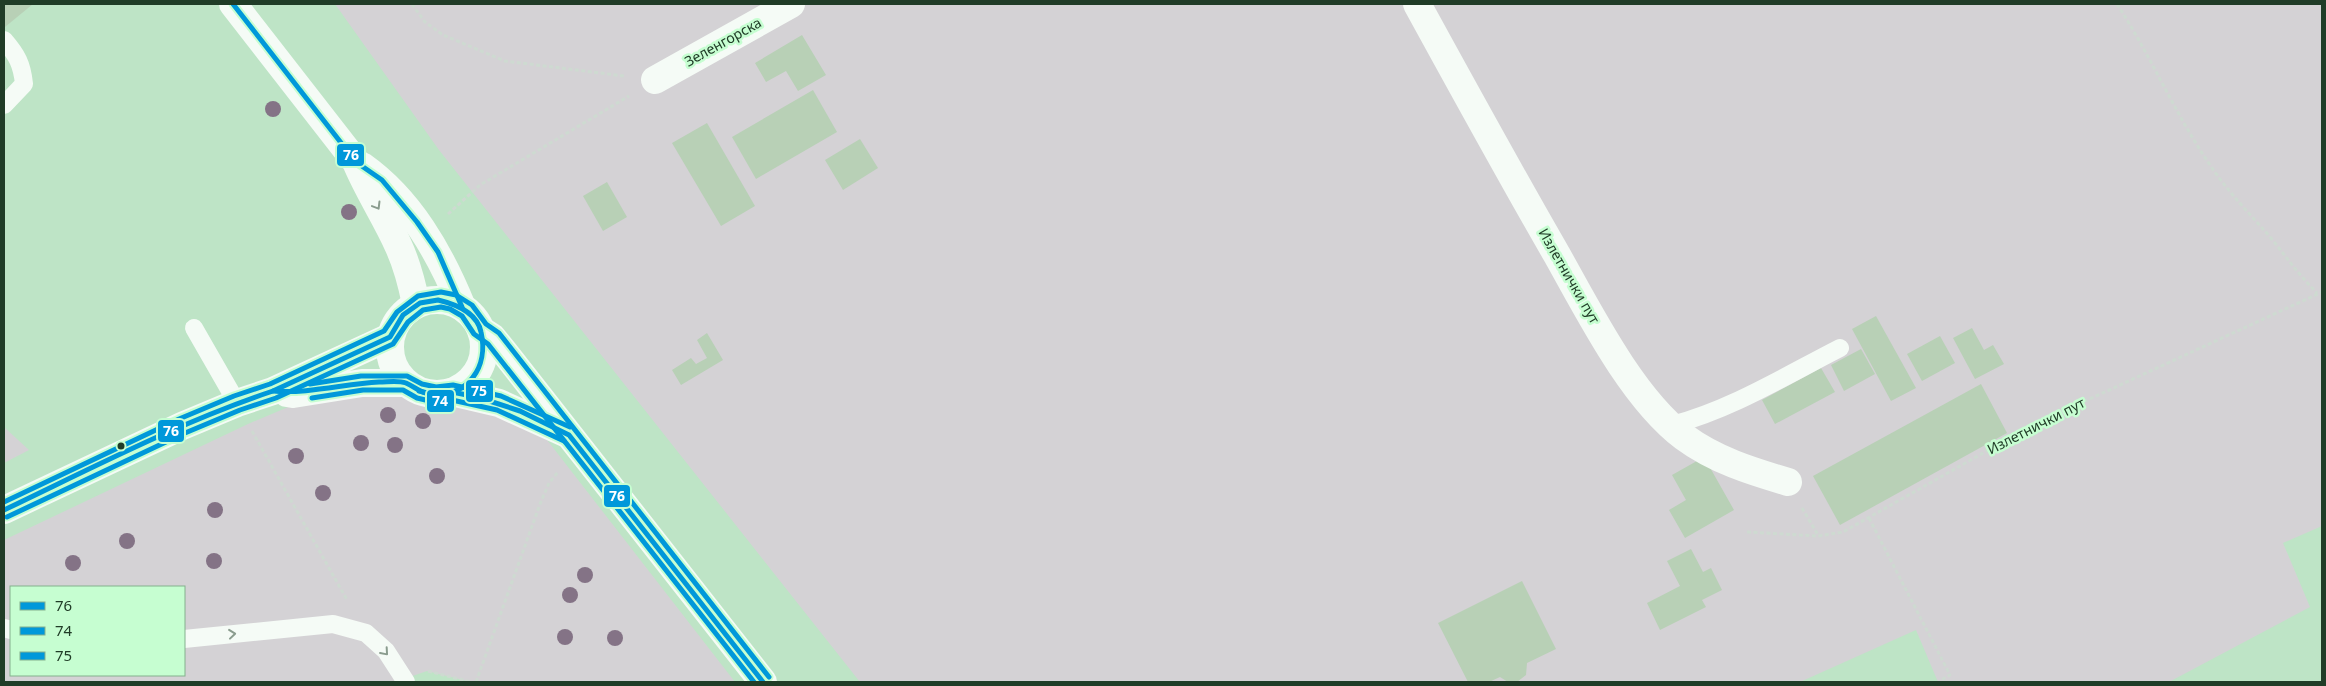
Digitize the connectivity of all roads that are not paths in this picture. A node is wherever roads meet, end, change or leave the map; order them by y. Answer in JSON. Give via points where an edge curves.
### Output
{"nodes":[{"id":1,"x":233,"y":4,"type":"edge"},
{"id":2,"x":791,"y":4,"type":"edge"},
{"id":3,"x":1417,"y":4,"type":"edge"},
{"id":4,"x":4,"y":40,"type":"edge"},
{"id":5,"x":655,"y":80,"type":"road end"},
{"id":6,"x":4,"y":105,"type":"edge"},
{"id":7,"x":356,"y":162,"type":"junction"},
{"id":8,"x":416,"y":304,"type":"junction"},
{"id":9,"x":462,"y":307,"type":"junction"},
{"id":10,"x":194,"y":328,"type":"dead end"},
{"id":11,"x":481,"y":330,"type":"junction"},
{"id":12,"x":390,"y":337,"type":"junction"},
{"id":13,"x":1840,"y":348,"type":"dead end"},
{"id":14,"x":405,"y":383,"type":"junction"},
{"id":15,"x":273,"y":391,"type":"junction"},
{"id":16,"x":452,"y":392,"type":"junction"},
{"id":17,"x":243,"y":414,"type":"junction"},
{"id":18,"x":1672,"y":425,"type":"junction"},
{"id":19,"x":569,"y":435,"type":"junction"},
{"id":20,"x":1788,"y":482,"type":"dead end"},
{"id":21,"x":4,"y":510,"type":"edge"},
{"id":22,"x":185,"y":639,"type":"edge"},
{"id":23,"x":406,"y":682,"type":"edge"},
{"id":24,"x":764,"y":682,"type":"edge"}],
"edges":[{"from":1,"to":7,"type":"main road"},
{"from":2,"to":5,"type":"main road","name":"Зеленгорска"},
{"from":3,"to":18,"type":"main road","name":"Излетнички пут","via":[[1605,340],[1646,399]]},
{"from":4,"to":6,"type":"lane","via":[[18,56],[24,84]]},
{"from":7,"to":8,"type":"main road","one_way":true,"via":[[398,244]]},
{"from":7,"to":9,"type":"main road","via":[[382,180],[426,235],[446,268]]},
{"from":8,"to":9,"type":"main road","via":[[448,301]]},
{"from":8,"to":12,"type":"main road","via":[[395,323]]},
{"from":9,"to":11,"type":"main road"},
{"from":10,"to":17,"type":"lane"},
{"from":11,"to":16,"type":"main road","via":[[483,360],[466,385]]},
{"from":11,"to":19,"type":"main road","via":[[506,353]]},
{"from":12,"to":14,"type":"main road","via":[[390,359]]},
{"from":12,"to":15,"type":"main road"},
{"from":13,"to":18,"type":"lane","via":[[1722,408]]},
{"from":14,"to":15,"type":"main road","via":[[362,383],[293,394]]},
{"from":14,"to":16,"type":"main road","via":[[436,395]]},
{"from":15,"to":17,"type":"main road"},
{"from":16,"to":19,"type":"main road","via":[[499,403]]},
{"from":17,"to":21,"type":"main road","via":[[182,426]]},
{"from":18,"to":20,"type":"main road","name":"Излетнички пут","via":[[1682,436],[1710,454]]},
{"from":19,"to":24,"type":"main road"},
{"from":22,"to":23,"type":"lane","one_way":true,"via":[[333,624],[366,634],[386,651]]}]}
